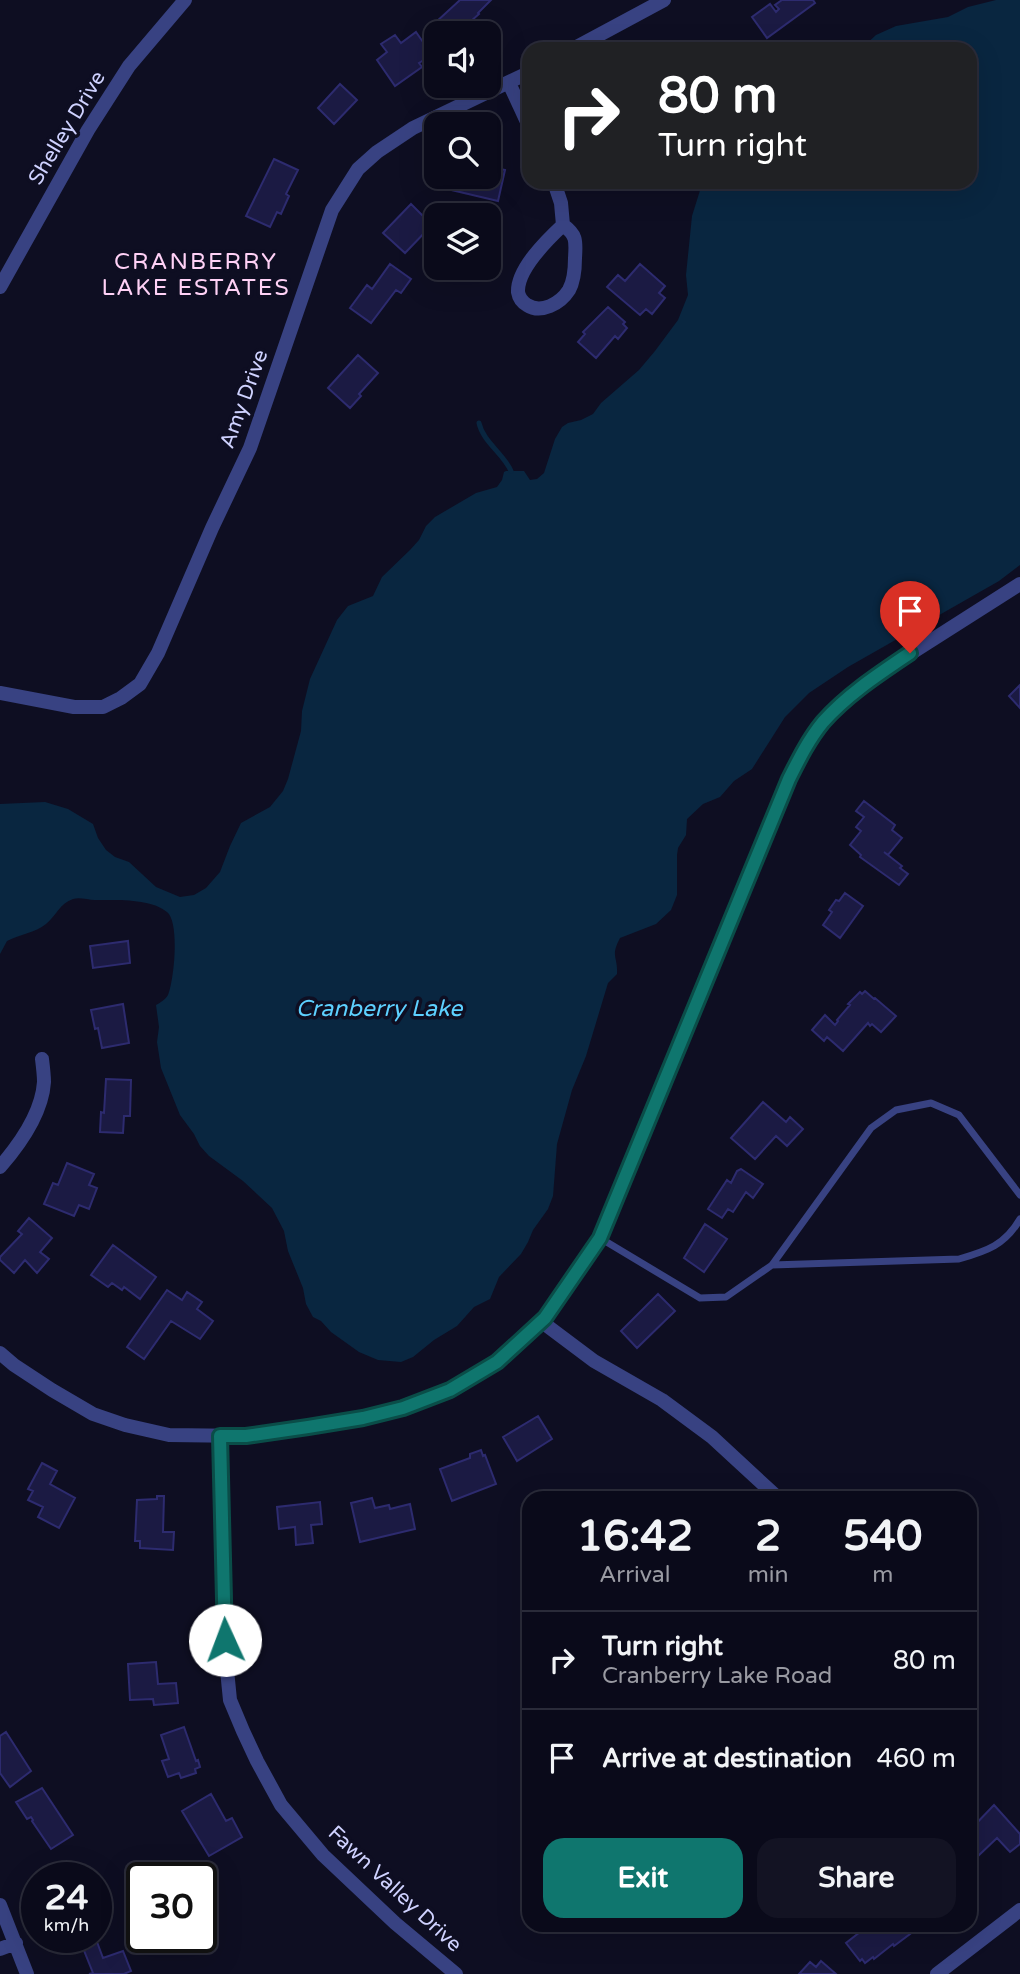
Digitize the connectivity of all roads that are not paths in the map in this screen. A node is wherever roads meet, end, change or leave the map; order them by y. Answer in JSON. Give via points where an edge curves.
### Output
{"nodes":[{"id":1,"x":185,"y":0,"type":"edge"},
{"id":2,"x":664,"y":0,"type":"edge"},
{"id":3,"x":641,"y":5,"type":"edge"},
{"id":4,"x":584,"y":42,"type":"edge"},
{"id":5,"x":522,"y":76,"type":"edge"},
{"id":6,"x":509,"y":83,"type":"junction"},
{"id":7,"x":522,"y":111,"type":"edge"},
{"id":8,"x":557,"y":189,"type":"edge"},
{"id":9,"x":563,"y":225,"type":"junction"},
{"id":10,"x":0,"y":286,"type":"edge"},
{"id":11,"x":1020,"y":584,"type":"edge"},
{"id":12,"x":0,"y":693,"type":"edge"},
{"id":13,"x":42,"y":1059,"type":"dead end"},
{"id":14,"x":0,"y":1167,"type":"edge"},
{"id":15,"x":1020,"y":1195,"type":"edge"},
{"id":16,"x":1020,"y":1219,"type":"edge"},
{"id":17,"x":600,"y":1238,"type":"junction"},
{"id":18,"x":772,"y":1265,"type":"junction"},
{"id":19,"x":542,"y":1322,"type":"junction"},
{"id":20,"x":0,"y":1353,"type":"edge"},
{"id":21,"x":220,"y":1436,"type":"junction"},
{"id":22,"x":770,"y":1491,"type":"edge"},
{"id":23,"x":0,"y":1905,"type":"edge"},
{"id":24,"x":1020,"y":1910,"type":"edge"},
{"id":25,"x":16,"y":1943,"type":"junction"},
{"id":26,"x":0,"y":1949,"type":"edge"},
{"id":27,"x":27,"y":1974,"type":"edge"},
{"id":28,"x":456,"y":1974,"type":"edge"},
{"id":29,"x":937,"y":1974,"type":"edge"}],
"edges":[{"from":1,"to":10,"type":"street","name":"Shelley Drive","via":[[129,66]]},
{"from":2,"to":3,"type":"street"},
{"from":3,"to":4,"type":"street"},
{"from":5,"to":6,"type":"street","name":"Amy Drive"},
{"from":6,"to":7,"type":"street"},
{"from":6,"to":12,"type":"street","name":"Amy Drive","via":[[413,128],[377,152],[358,169],[332,210],[250,448],[158,653],[139,684],[103,707],[74,707]]},
{"from":8,"to":9,"type":"street"},
{"from":9,"to":9,"type":"street","via":[[575,240],[574,274],[561,299],[538,310],[520,299],[521,279],[528,264]]},
{"from":11,"to":17,"type":"street","via":[[842,701],[805,747]]},
{"from":13,"to":14,"type":"street","via":[[44,1084],[37,1111]]},
{"from":15,"to":18,"type":"lane","via":[[959,1115],[931,1102],[896,1110],[871,1128]]},
{"from":16,"to":18,"type":"lane","via":[[1012,1233],[987,1251],[959,1259]]},
{"from":17,"to":18,"type":"lane","via":[[700,1298],[726,1297]]},
{"from":17,"to":19,"type":"street"},
{"from":19,"to":21,"type":"street","via":[[497,1362],[450,1390],[403,1408],[308,1427]]},
{"from":19,"to":22,"type":"street","via":[[594,1361],[662,1400],[712,1437]]},
{"from":20,"to":21,"type":"street","via":[[93,1414],[169,1435]]},
{"from":21,"to":28,"type":"street","name":"Fawn Valley Drive","via":[[226,1660],[230,1700],[243,1731],[281,1805],[323,1855]]},
{"from":23,"to":25,"type":"street"},
{"from":24,"to":29,"type":"street"},
{"from":25,"to":26,"type":"street"},
{"from":25,"to":27,"type":"street"}]}
